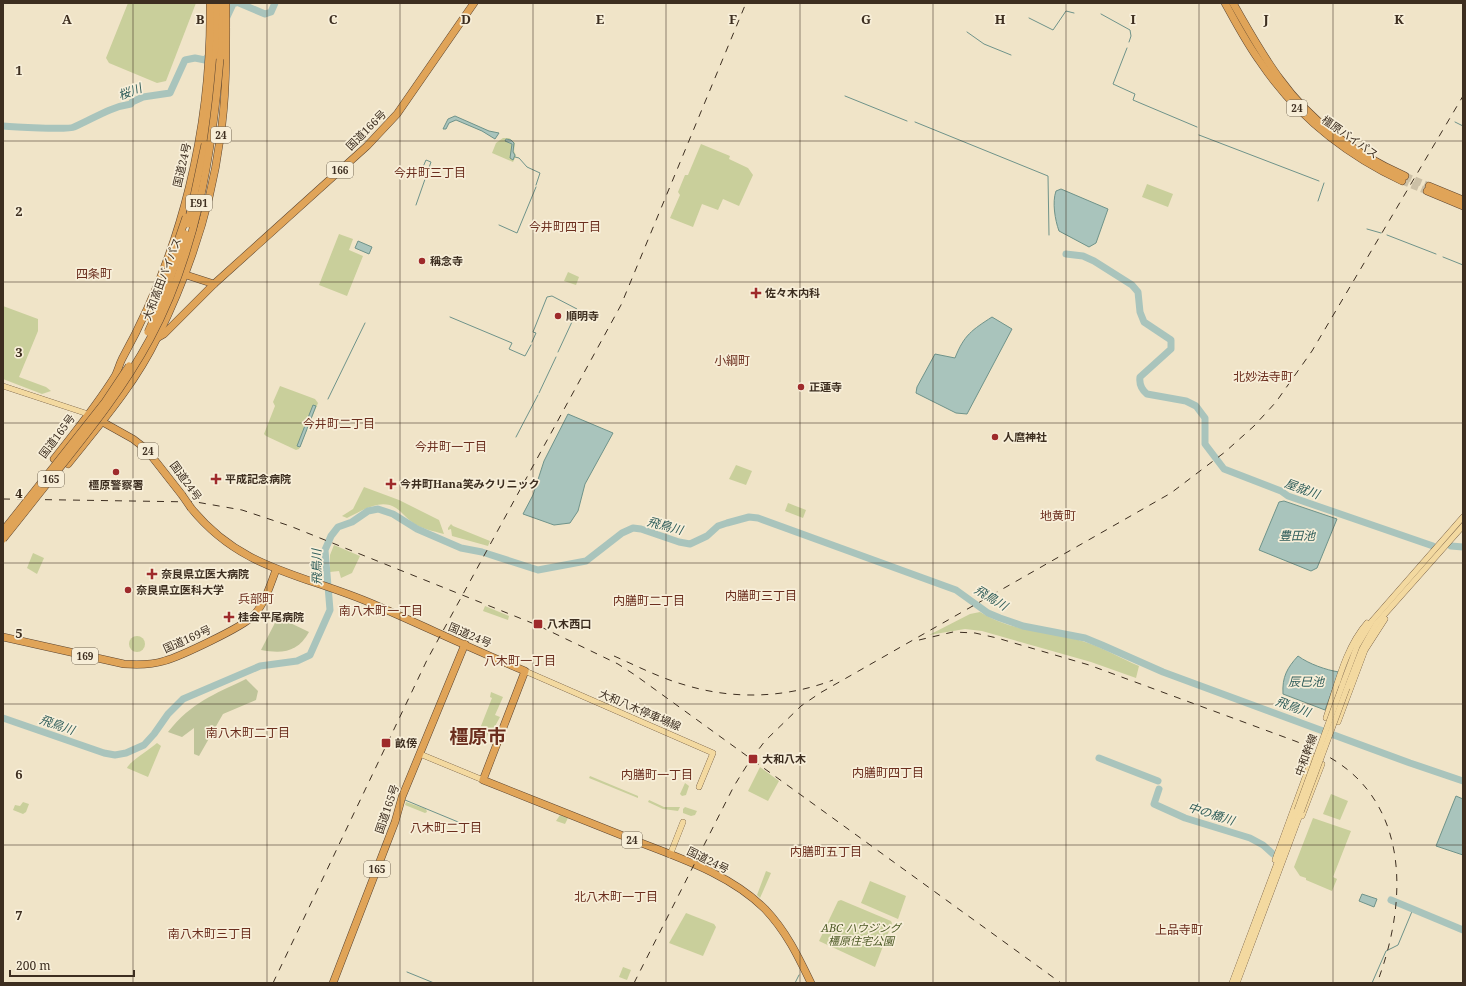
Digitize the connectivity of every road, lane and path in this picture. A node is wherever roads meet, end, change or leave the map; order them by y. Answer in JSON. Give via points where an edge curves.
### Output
{"nodes":[{"id":1,"x":210,"y":3,"type":"edge"},
{"id":2,"x":216,"y":3,"type":"edge"},
{"id":3,"x":221,"y":3,"type":"edge"},
{"id":4,"x":226,"y":3,"type":"edge"},
{"id":5,"x":474,"y":3,"type":"edge"},
{"id":6,"x":1225,"y":3,"type":"edge"},
{"id":7,"x":1233,"y":3,"type":"edge"},
{"id":8,"x":220,"y":59,"type":"junction"},
{"id":9,"x":205,"y":144,"type":"junction"},
{"id":10,"x":1463,"y":200,"type":"edge"},
{"id":11,"x":1463,"y":206,"type":"edge"},
{"id":12,"x":165,"y":266,"type":"junction"},
{"id":13,"x":184,"y":275,"type":"junction"},
{"id":14,"x":214,"y":284,"type":"junction"},
{"id":15,"x":157,"y":338,"type":"junction"},
{"id":16,"x":116,"y":374,"type":"junction"},
{"id":17,"x":131,"y":381,"type":"junction"},
{"id":18,"x":3,"y":386,"type":"edge"},
{"id":19,"x":96,"y":417,"type":"junction"},
{"id":20,"x":1463,"y":517,"type":"edge"},
{"id":21,"x":1463,"y":526,"type":"edge"},
{"id":22,"x":3,"y":530,"type":"edge"},
{"id":23,"x":3,"y":539,"type":"edge"},
{"id":24,"x":276,"y":570,"type":"junction"},
{"id":25,"x":1394,"y":597,"type":"junction"},
{"id":26,"x":1391,"y":608,"type":"junction"},
{"id":27,"x":3,"y":637,"type":"edge"},
{"id":28,"x":465,"y":644,"type":"junction"},
{"id":29,"x":525,"y":671,"type":"junction"},
{"id":30,"x":1344,"y":687,"type":"junction"},
{"id":31,"x":1326,"y":718,"type":"dead end"},
{"id":32,"x":1338,"y":722,"type":"dead end"},
{"id":33,"x":420,"y":754,"type":"junction"},
{"id":34,"x":1312,"y":756,"type":"dead end"},
{"id":35,"x":1322,"y":764,"type":"dead end"},
{"id":36,"x":483,"y":780,"type":"junction"},
{"id":37,"x":699,"y":787,"type":"dead end"},
{"id":38,"x":1299,"y":811,"type":"junction"},
{"id":39,"x":682,"y":822,"type":"dead end"},
{"id":40,"x":670,"y":855,"type":"junction"},
{"id":41,"x":1277,"y":875,"type":"junction"},
{"id":42,"x":1270,"y":880,"type":"junction"},
{"id":43,"x":332,"y":983,"type":"edge"},
{"id":44,"x":811,"y":983,"type":"edge"},
{"id":45,"x":1232,"y":983,"type":"edge"},
{"id":46,"x":1237,"y":983,"type":"edge"}],
"edges":[{"from":1,"to":12,"type":"highway","name":"国道24号","number":"24","via":[[210,58],[202,129],[181,219]]},
{"from":2,"to":9,"type":"highway","name":"大和高田バイパス","number":"E91","via":[[214,66]]},
{"from":3,"to":8,"type":"highway","name":"大和高田バイパス","number":"E91"},
{"from":4,"to":13,"type":"highway","number":"24","via":[[224,101],[220,139],[200,230]]},
{"from":5,"to":14,"type":"highway","name":"国道166号","number":"166","via":[[397,114],[370,142]]},
{"from":6,"to":7,"type":"highway","name":"橿原バイパス","number":"24","via":[[1261,64],[1304,116],[1358,158],[1403,178],[1344,141],[1310,113],[1280,80]]},
{"from":8,"to":13,"type":"highway","bridge":true,"via":[[219,130],[202,209]]},
{"from":8,"to":19,"type":"highway","name":"大和高田バイパス","number":"E91","bridge":true,"via":[[209,153],[199,203],[184,256],[169,298],[150,339],[125,383]]},
{"from":9,"to":16,"type":"highway","bridge":true,"via":[[180,238],[136,345]]},
{"from":9,"to":19,"type":"highway","name":"大和高田バイパス","number":"E91","bridge":true,"via":[[189,221],[164,296],[146,337]]},
{"from":10,"to":11,"type":"highway","via":[[1428,189]]},
{"from":12,"to":13,"type":"highway"},
{"from":12,"to":16,"type":"highway","name":"国道24号","number":"24","via":[[141,325]]},
{"from":13,"to":14,"type":"highway"},
{"from":13,"to":15,"type":"highway","number":"24"},
{"from":14,"to":15,"type":"highway","name":"国道166号","number":"166"},
{"from":15,"to":17,"type":"highway","number":"24"},
{"from":16,"to":17,"type":"highway"},
{"from":16,"to":19,"type":"highway","name":"国道24号","number":"24"},
{"from":17,"to":19,"type":"highway","number":"24"},
{"from":18,"to":19,"type":"main road"},
{"from":19,"to":22,"type":"highway","name":"大和高田バイパス","number":"165","bridge":true},
{"from":19,"to":22,"type":"highway","name":"国道165号","number":"165","bridge":true,"via":[[54,459],[19,504]]},
{"from":19,"to":23,"type":"highway","name":"大和高田バイパス","number":"165","bridge":true},
{"from":19,"to":23,"type":"highway","number":"165","bridge":true,"via":[[68,464],[19,525]]},
{"from":19,"to":24,"type":"highway","name":"国道24号","number":"24","bridge":true,"via":[[146,449],[213,532],[236,550]]},
{"from":20,"to":25,"type":"main road","name":"中和幹線"},
{"from":21,"to":26,"type":"main road","name":"中和幹線"},
{"from":24,"to":27,"type":"highway","name":"国道169号","number":"169","via":[[260,606],[249,620],[165,661],[139,665],[124,664]]},
{"from":24,"to":28,"type":"highway","name":"国道24号","number":"24","via":[[373,604]]},
{"from":25,"to":30,"type":"main road","name":"中和幹線","via":[[1372,621],[1357,646]]},
{"from":25,"to":31,"type":"main road","via":[[1380,608],[1360,631]]},
{"from":26,"to":30,"type":"main road","name":"中和幹線","via":[[1368,637]]},
{"from":26,"to":32,"type":"main road","via":[[1365,650]]},
{"from":28,"to":29,"type":"highway","name":"国道24号","number":"24"},
{"from":28,"to":33,"type":"highway","name":"国道165号","number":"165"},
{"from":29,"to":36,"type":"highway"},
{"from":29,"to":37,"type":"main road","name":"大和八木停車場線","via":[[713,753]]},
{"from":30,"to":38,"type":"main road","name":"中和幹線","bridge":true},
{"from":33,"to":36,"type":"main road"},
{"from":33,"to":43,"type":"highway","name":"国道165号","number":"165"},
{"from":34,"to":42,"type":"main road","via":[[1276,853]]},
{"from":35,"to":41,"type":"main road","via":[[1283,868]]},
{"from":36,"to":40,"type":"highway","name":"国道24号","number":"24"},
{"from":38,"to":41,"type":"main road","name":"中和幹線"},
{"from":38,"to":42,"type":"main road","name":"中和幹線"},
{"from":39,"to":40,"type":"main road"},
{"from":40,"to":44,"type":"highway","name":"国道24号","number":"24","via":[[723,879],[764,908],[786,935]]},
{"from":41,"to":46,"type":"main road","name":"中和幹線"},
{"from":42,"to":45,"type":"main road","name":"中和幹線"}]}
